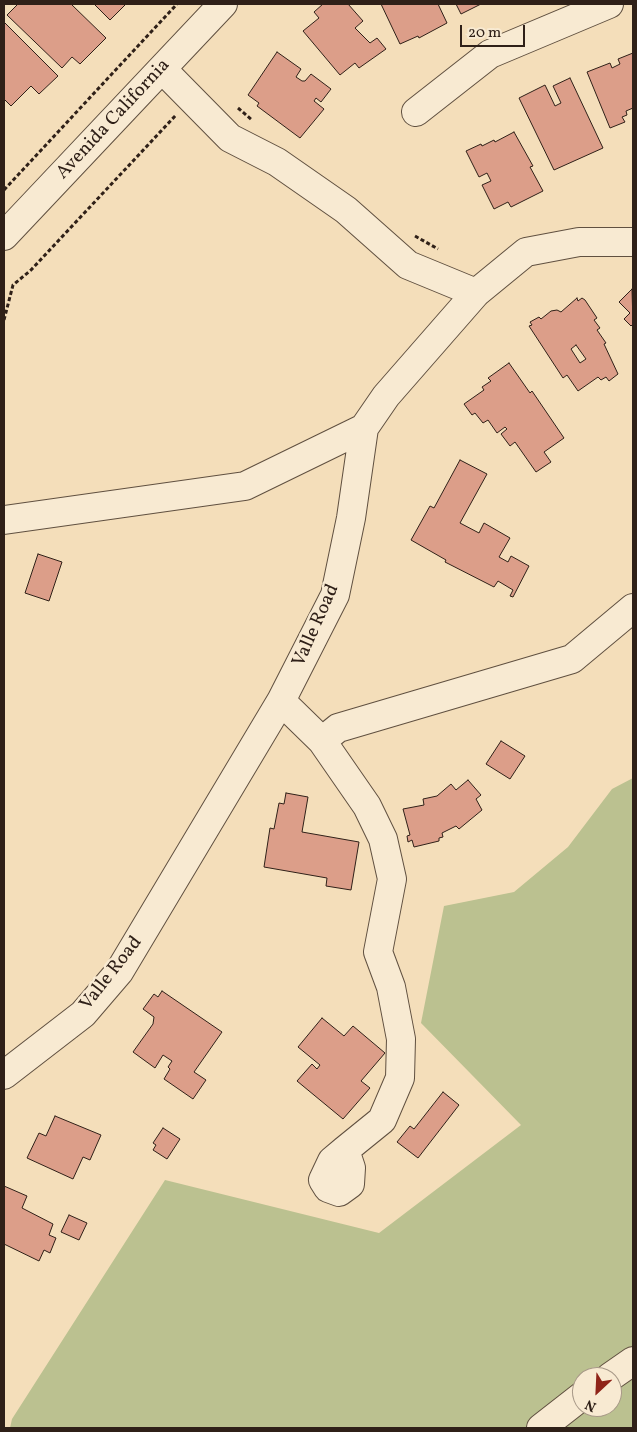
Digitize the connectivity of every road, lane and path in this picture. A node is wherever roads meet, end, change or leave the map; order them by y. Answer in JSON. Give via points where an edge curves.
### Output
{"nodes":[{"id":1,"x":177,"y":4,"type":"edge"},
{"id":2,"x":223,"y":4,"type":"edge"},
{"id":3,"x":608,"y":4,"type":"edge"},
{"id":4,"x":162,"y":69,"type":"junction"},
{"id":5,"x":191,"y":99,"type":"junction"},
{"id":6,"x":234,"y":105,"type":"dead end"},
{"id":7,"x":416,"y":112,"type":"dead end"},
{"id":8,"x":256,"y":124,"type":"dead end"},
{"id":9,"x":4,"y":190,"type":"edge"},
{"id":10,"x":407,"y":232,"type":"dead end"},
{"id":11,"x":4,"y":236,"type":"edge"},
{"id":12,"x":633,"y":242,"type":"edge"},
{"id":13,"x":446,"y":253,"type":"dead end"},
{"id":14,"x":476,"y":293,"type":"junction"},
{"id":15,"x":4,"y":320,"type":"edge"},
{"id":16,"x":364,"y":428,"type":"junction"},
{"id":17,"x":4,"y":520,"type":"edge"},
{"id":18,"x":633,"y":608,"type":"edge"},
{"id":19,"x":281,"y":701,"type":"junction"},
{"id":20,"x":322,"y":741,"type":"junction"},
{"id":21,"x":4,"y":1076,"type":"edge"},
{"id":22,"x":345,"y":1150,"type":"dead end"},
{"id":23,"x":633,"y":1361,"type":"edge"},
{"id":24,"x":622,"y":1369,"type":"edge"},
{"id":25,"x":572,"y":1404,"type":"edge"},
{"id":26,"x":541,"y":1428,"type":"edge"}],
"edges":[{"from":1,"to":9,"type":"path"},
{"from":2,"to":4,"type":"street","name":"Avenida California"},
{"from":3,"to":7,"type":"street","via":[[490,54]]},
{"from":4,"to":5,"type":"street"},
{"from":4,"to":11,"type":"street","name":"Avenida California"},
{"from":5,"to":14,"type":"street","via":[[230,138],[277,162],[346,210],[408,265]]},
{"from":5,"to":15,"type":"path","via":[[31,270],[13,285]]},
{"from":6,"to":8,"type":"path"},
{"from":10,"to":13,"type":"path"},
{"from":12,"to":14,"type":"street","name":"Valle Road","via":[[580,242],[526,252]]},
{"from":14,"to":16,"type":"street","name":"Valle Road","via":[[386,396]]},
{"from":16,"to":17,"type":"street","via":[[245,486]]},
{"from":16,"to":19,"type":"street","name":"Valle Road","via":[[351,518],[335,594]]},
{"from":18,"to":20,"type":"street","via":[[572,659],[338,728]]},
{"from":19,"to":20,"type":"street"},
{"from":19,"to":21,"type":"street","name":"Valle Road","via":[[119,972],[83,1014]]},
{"from":20,"to":22,"type":"street","via":[[367,806],[382,839],[392,879],[378,952],[391,987],[401,1039],[400,1078],[382,1120]]},
{"from":23,"to":24,"type":"street"},
{"from":25,"to":26,"type":"street"}]}
